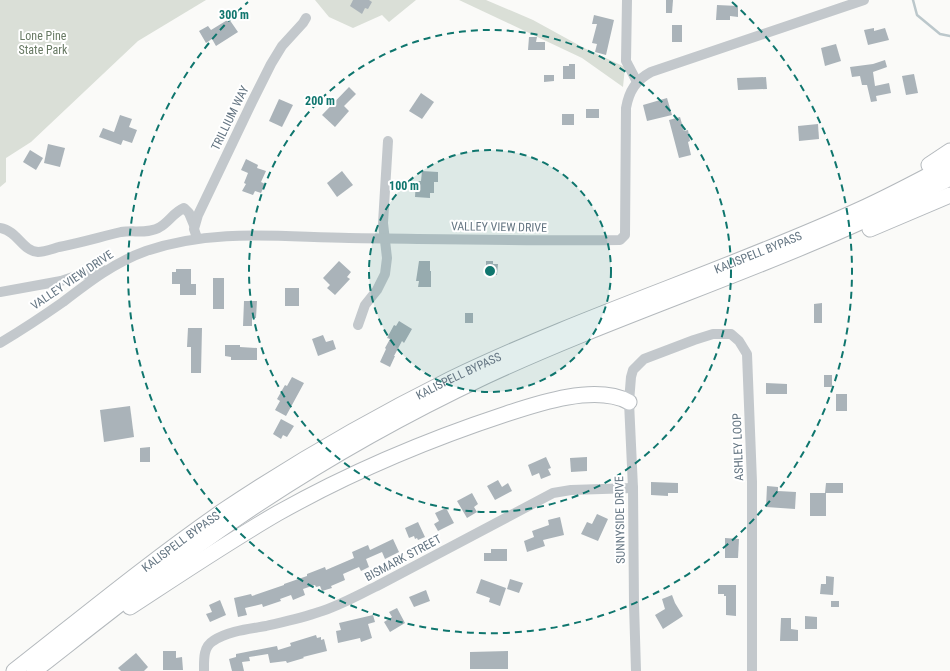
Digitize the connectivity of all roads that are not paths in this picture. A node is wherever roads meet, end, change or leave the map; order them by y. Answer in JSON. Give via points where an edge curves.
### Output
{"nodes":[{"id":1,"x":627,"y":0,"type":"edge"},
{"id":2,"x":864,"y":0,"type":"edge"},
{"id":3,"x":306,"y":18,"type":"dead end"},
{"id":4,"x":637,"y":82,"type":"junction"},
{"id":5,"x":388,"y":141,"type":"dead end"},
{"id":6,"x":950,"y":151,"type":"edge"},
{"id":7,"x":950,"y":164,"type":"edge"},
{"id":8,"x":950,"y":178,"type":"edge"},
{"id":9,"x":950,"y":195,"type":"edge"},
{"id":10,"x":194,"y":225,"type":"junction"},
{"id":11,"x":0,"y":228,"type":"edge"},
{"id":12,"x":816,"y":229,"type":"junction"},
{"id":13,"x":197,"y":238,"type":"junction"},
{"id":14,"x":384,"y":238,"type":"junction"},
{"id":15,"x":774,"y":260,"type":"junction"},
{"id":16,"x":109,"y":268,"type":"junction"},
{"id":17,"x":0,"y":292,"type":"edge"},
{"id":18,"x":358,"y":325,"type":"dead end"},
{"id":19,"x":0,"y":342,"type":"edge"},
{"id":20,"x":633,"y":370,"type":"joint"},
{"id":21,"x":629,"y":402,"type":"junction"},
{"id":22,"x":633,"y":488,"type":"junction"},
{"id":23,"x":74,"y":640,"type":"junction"},
{"id":24,"x":14,"y":671,"type":"edge"},
{"id":25,"x":34,"y":671,"type":"edge"},
{"id":26,"x":204,"y":671,"type":"edge"},
{"id":27,"x":636,"y":671,"type":"edge"},
{"id":28,"x":752,"y":671,"type":"edge"}],
"edges":[{"from":1,"to":4,"type":"street","via":[[626,61]]},
{"from":2,"to":4,"type":"street","name":"VALLEY VIEW DRIVE","via":[[651,72]]},
{"from":3,"to":10,"type":"street","name":"TRILLIUM WAY","via":[[282,46],[271,64]]},
{"from":4,"to":14,"type":"street","name":"VALLEY VIEW DRIVE","via":[[630,92],[626,108],[625,235],[620,240]]},
{"from":5,"to":14,"type":"street"},
{"from":6,"to":12,"type":"highway"},
{"from":7,"to":12,"type":"highway","name":"KALISPELL BYPASS"},
{"from":8,"to":15,"type":"highway","name":"KALISPELL BYPASS","via":[[868,219]]},
{"from":9,"to":15,"type":"highway","via":[[891,221]]},
{"from":10,"to":11,"type":"street","via":[[184,208],[178,210],[160,228],[123,232],[37,252],[28,249],[13,233]]},
{"from":10,"to":13,"type":"street"},
{"from":12,"to":24,"type":"highway","name":"KALISPELL BYPASS","via":[[531,342],[367,423],[223,511],[129,580]]},
{"from":13,"to":14,"type":"street","name":"VALLEY VIEW DRIVE","via":[[232,235]]},
{"from":13,"to":16,"type":"street","name":"VALLEY VIEW DRIVE","via":[[145,251]]},
{"from":14,"to":18,"type":"street","via":[[386,274],[365,305]]},
{"from":15,"to":23,"type":"highway","name":"KALISPELL BYPASS","via":[[536,354],[454,391],[393,423],[240,515]]},
{"from":16,"to":17,"type":"street","via":[[61,282]]},
{"from":16,"to":19,"type":"street","name":"VALLEY VIEW DRIVE"},
{"from":20,"to":21,"type":"street","name":"SUNNYSIDE DRIVE","via":[[630,377]]},
{"from":20,"to":28,"type":"street","name":"ASHLEY LOOP","via":[[644,359],[713,334],[731,334],[747,354],[752,482]]},
{"from":21,"to":22,"type":"street","name":"SUNNYSIDE DRIVE"},
{"from":21,"to":23,"type":"highway","via":[[613,396],[595,395],[544,402],[467,427],[388,458],[335,482],[267,520]]},
{"from":22,"to":26,"type":"street","name":"BISMARK STREET","via":[[553,493],[378,586],[320,612],[231,633],[213,641],[206,648]]},
{"from":22,"to":27,"type":"street","name":"SUNNYSIDE DRIVE"},
{"from":23,"to":25,"type":"highway","name":"KALISPELL BYPASS"}]}
